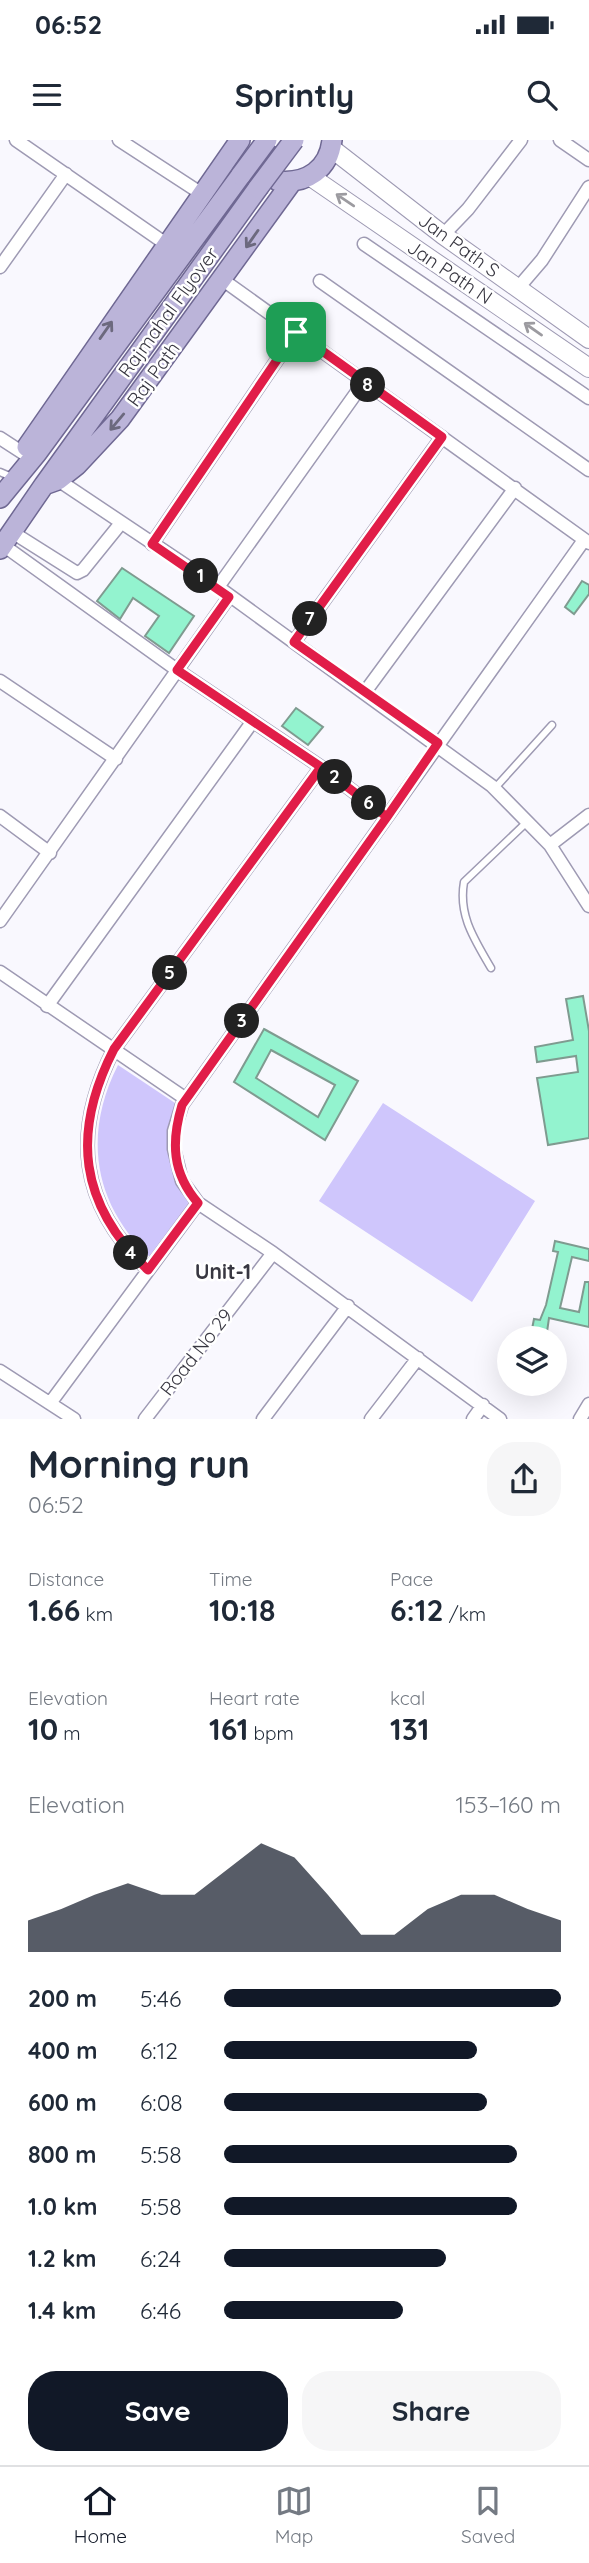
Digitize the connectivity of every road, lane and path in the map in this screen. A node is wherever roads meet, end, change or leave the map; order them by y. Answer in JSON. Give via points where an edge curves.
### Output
{"nodes":[{"id":1,"x":16,"y":140,"type":"edge"},
{"id":2,"x":119,"y":140,"type":"edge"},
{"id":3,"x":267,"y":140,"type":"edge"},
{"id":4,"x":294,"y":140,"type":"edge"},
{"id":5,"x":521,"y":140,"type":"edge"},
{"id":6,"x":236,"y":142,"type":"edge"},
{"id":7,"x":566,"y":142,"type":"edge"},
{"id":8,"x":332,"y":144,"type":"edge"},
{"id":9,"x":589,"y":160,"type":"edge"},
{"id":10,"x":220,"y":169,"type":"junction"},
{"id":11,"x":66,"y":174,"type":"junction"},
{"id":12,"x":311,"y":177,"type":"junction"},
{"id":13,"x":291,"y":183,"type":"junction"},
{"id":14,"x":589,"y":187,"type":"edge"},
{"id":15,"x":201,"y":194,"type":"junction"},
{"id":16,"x":273,"y":207,"type":"junction"},
{"id":17,"x":443,"y":235,"type":"junction"},
{"id":18,"x":403,"y":240,"type":"junction"},
{"id":19,"x":166,"y":244,"type":"junction"},
{"id":20,"x":364,"y":244,"type":"dead end"},
{"id":21,"x":388,"y":261,"type":"junction"},
{"id":22,"x":0,"y":267,"type":"edge"},
{"id":23,"x":223,"y":280,"type":"junction"},
{"id":24,"x":320,"y":281,"type":"dead end"},
{"id":25,"x":518,"y":288,"type":"junction"},
{"id":26,"x":296,"y":332,"type":"junction"},
{"id":27,"x":589,"y":339,"type":"edge"},
{"id":28,"x":589,"y":368,"type":"edge"},
{"id":29,"x":364,"y":382,"type":"junction"},
{"id":30,"x":589,"y":398,"type":"edge"},
{"id":31,"x":442,"y":437,"type":"junction"},
{"id":32,"x":0,"y":438,"type":"edge"},
{"id":33,"x":15,"y":468,"type":"edge"},
{"id":34,"x":589,"y":470,"type":"edge"},
{"id":35,"x":51,"y":483,"type":"junction"},
{"id":36,"x":515,"y":488,"type":"junction"},
{"id":37,"x":0,"y":498,"type":"edge"},
{"id":38,"x":121,"y":523,"type":"junction"},
{"id":39,"x":587,"y":541,"type":"edge"},
{"id":40,"x":5,"y":542,"type":"edge"},
{"id":41,"x":152,"y":544,"type":"junction"},
{"id":42,"x":218,"y":587,"type":"junction"},
{"id":43,"x":229,"y":597,"type":"junction"},
{"id":44,"x":294,"y":642,"type":"junction"},
{"id":45,"x":177,"y":670,"type":"junction"},
{"id":46,"x":0,"y":681,"type":"edge"},
{"id":47,"x":365,"y":692,"type":"junction"},
{"id":48,"x":253,"y":721,"type":"junction"},
{"id":49,"x":552,"y":725,"type":"dead end"},
{"id":50,"x":438,"y":743,"type":"junction"},
{"id":51,"x":116,"y":759,"type":"junction"},
{"id":52,"x":321,"y":767,"type":"junction"},
{"id":53,"x":495,"y":788,"type":"junction"},
{"id":54,"x":589,"y":815,"type":"edge"},
{"id":55,"x":0,"y":816,"type":"edge"},
{"id":56,"x":387,"y":817,"type":"junction"},
{"id":57,"x":528,"y":821,"type":"junction"},
{"id":58,"x":550,"y":845,"type":"junction"},
{"id":59,"x":50,"y":853,"type":"junction"},
{"id":60,"x":589,"y":906,"type":"edge"},
{"id":61,"x":0,"y":921,"type":"edge"},
{"id":62,"x":491,"y":968,"type":"dead end"},
{"id":63,"x":0,"y":972,"type":"edge"},
{"id":64,"x":47,"y":1006,"type":"junction"},
{"id":65,"x":114,"y":1049,"type":"junction"},
{"id":66,"x":186,"y":1099,"type":"junction"},
{"id":67,"x":198,"y":1203,"type":"junction"},
{"id":68,"x":273,"y":1252,"type":"junction"},
{"id":69,"x":148,"y":1270,"type":"junction"},
{"id":70,"x":348,"y":1306,"type":"junction"},
{"id":71,"x":418,"y":1358,"type":"junction"},
{"id":72,"x":0,"y":1371,"type":"edge"},
{"id":73,"x":51,"y":1402,"type":"junction"},
{"id":74,"x":589,"y":1404,"type":"edge"},
{"id":75,"x":483,"y":1405,"type":"junction"},
{"id":76,"x":74,"y":1419,"type":"edge"},
{"id":77,"x":145,"y":1419,"type":"edge"},
{"id":78,"x":262,"y":1419,"type":"edge"},
{"id":79,"x":371,"y":1419,"type":"edge"},
{"id":80,"x":473,"y":1419,"type":"edge"},
{"id":81,"x":500,"y":1419,"type":"edge"},
{"id":82,"x":580,"y":1419,"type":"edge"}],
"edges":[{"from":1,"to":11,"type":"street"},
{"from":2,"to":15,"type":"street"},
{"from":3,"to":33,"type":"main road","name":"Rajmahal Flyover","bridge":true},
{"from":4,"to":35,"type":"main road","name":"Rajmahal Flyover","bridge":true},
{"from":5,"to":17,"type":"street"},
{"from":6,"to":10,"type":"main road"},
{"from":6,"to":13,"type":"main road","via":[[267,177]]},
{"from":7,"to":9,"type":"street"},
{"from":8,"to":12,"type":"main road"},
{"from":8,"to":17,"type":"main road","name":"Jan Path S"},
{"from":10,"to":15,"type":"main road"},
{"from":10,"to":16,"type":"main road","via":[[239,169],[264,185]]},
{"from":11,"to":19,"type":"street"},
{"from":11,"to":22,"type":"street"},
{"from":12,"to":13,"type":"main road"},
{"from":18,"to":12,"type":"main road","name":"Jan Path N","one_way":true},
{"from":13,"to":16,"type":"main road","name":"Raj Path"},
{"from":14,"to":25,"type":"street","via":[[542,260]]},
{"from":15,"to":19,"type":"main road"},
{"from":16,"to":23,"type":"main road","name":"Raj Path","one_way":true},
{"from":17,"to":25,"type":"main road","name":"Jan Path S"},
{"from":18,"to":21,"type":"street"},
{"from":28,"to":18,"type":"main road","name":"Jan Path N","one_way":true},
{"from":33,"to":19,"type":"main road","one_way":true},
{"from":20,"to":21,"type":"street"},
{"from":21,"to":30,"type":"street"},
{"from":23,"to":26,"type":"street"},
{"from":23,"to":35,"type":"main road","name":"Raj Path","one_way":true,"via":[[120,419]]},
{"from":24,"to":34,"type":"street"},
{"from":25,"to":27,"type":"main road","name":"Jan Path S"},
{"from":26,"to":29,"type":"street"},
{"from":26,"to":41,"type":"street"},
{"from":29,"to":31,"type":"street"},
{"from":29,"to":42,"type":"street"},
{"from":31,"to":36,"type":"street"},
{"from":31,"to":44,"type":"street"},
{"from":32,"to":33,"type":"street"},
{"from":33,"to":37,"type":"main road"},
{"from":35,"to":38,"type":"street"},
{"from":35,"to":40,"type":"main road","name":"Raj Path"},
{"from":36,"to":39,"type":"street"},
{"from":36,"to":47,"type":"street"},
{"from":38,"to":40,"type":"street","via":[[77,573]]},
{"from":38,"to":41,"type":"street"},
{"from":39,"to":50,"type":"street"},
{"from":40,"to":45,"type":"street"},
{"from":41,"to":42,"type":"street"},
{"from":42,"to":43,"type":"street"},
{"from":43,"to":44,"type":"street"},
{"from":43,"to":45,"type":"street"},
{"from":44,"to":47,"type":"street"},
{"from":45,"to":48,"type":"street"},
{"from":45,"to":51,"type":"street"},
{"from":46,"to":51,"type":"street"},
{"from":47,"to":50,"type":"street"},
{"from":48,"to":52,"type":"street"},
{"from":48,"to":64,"type":"street"},
{"from":49,"to":53,"type":"lane"},
{"from":50,"to":53,"type":"street"},
{"from":50,"to":56,"type":"street"},
{"from":51,"to":59,"type":"street"},
{"from":52,"to":56,"type":"street"},
{"from":52,"to":65,"type":"street"},
{"from":53,"to":57,"type":"street"},
{"from":54,"to":58,"type":"street"},
{"from":55,"to":59,"type":"street"},
{"from":56,"to":66,"type":"street"},
{"from":57,"to":58,"type":"street"},
{"from":57,"to":62,"type":"lane","via":[[464,882],[461,896],[467,926]]},
{"from":58,"to":60,"type":"street"},
{"from":59,"to":61,"type":"street"},
{"from":63,"to":64,"type":"street"},
{"from":64,"to":65,"type":"street"},
{"from":65,"to":66,"type":"street"},
{"from":65,"to":69,"type":"street","via":[[93,1099],[87,1126],[88,1165],[96,1200],[108,1224]]},
{"from":66,"to":67,"type":"street","via":[[174,1131],[174,1149],[182,1181]]},
{"from":67,"to":68,"type":"street"},
{"from":67,"to":69,"type":"street"},
{"from":68,"to":70,"type":"street"},
{"from":68,"to":77,"type":"street","name":"Road No 29"},
{"from":69,"to":73,"type":"street"},
{"from":70,"to":71,"type":"street"},
{"from":70,"to":78,"type":"street"},
{"from":71,"to":75,"type":"street"},
{"from":71,"to":79,"type":"street"},
{"from":72,"to":73,"type":"street"},
{"from":73,"to":76,"type":"street"},
{"from":74,"to":82,"type":"street"},
{"from":75,"to":80,"type":"street"},
{"from":75,"to":81,"type":"street"}]}
